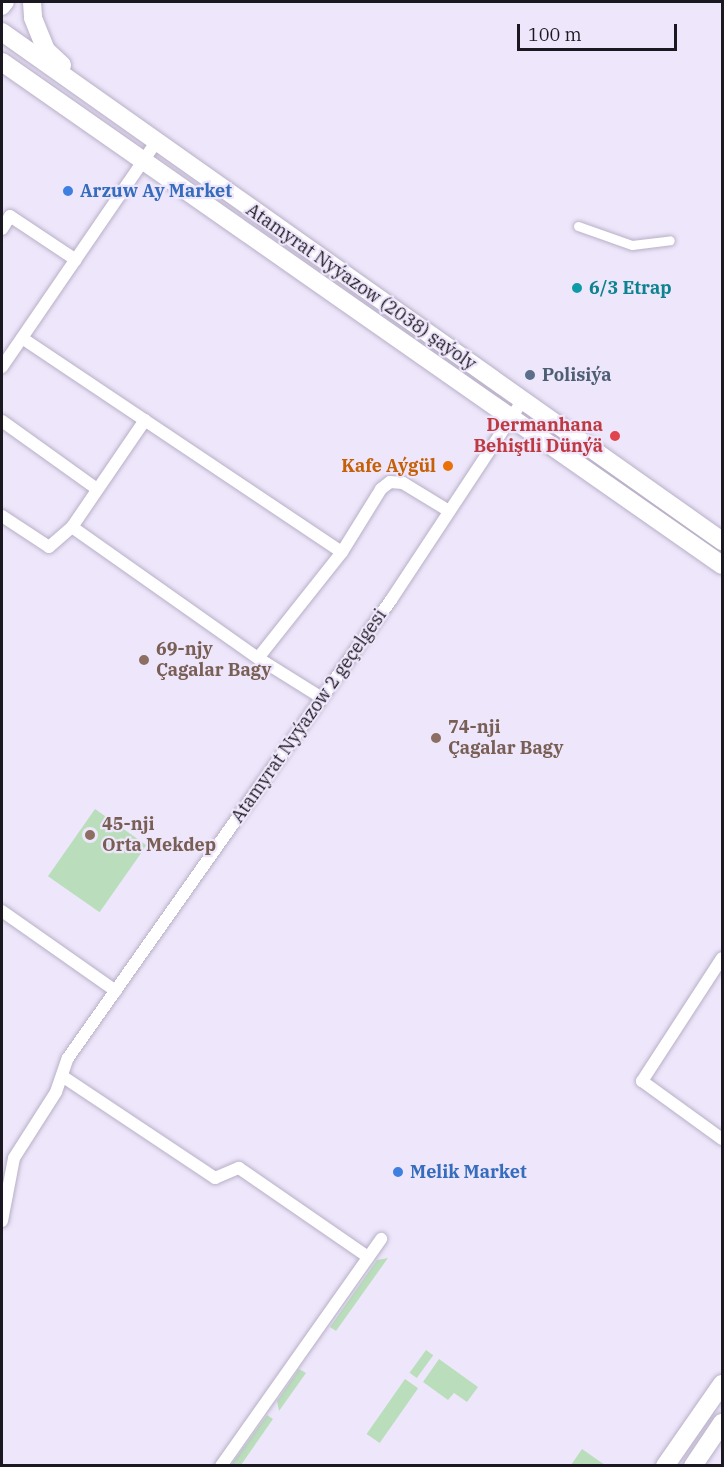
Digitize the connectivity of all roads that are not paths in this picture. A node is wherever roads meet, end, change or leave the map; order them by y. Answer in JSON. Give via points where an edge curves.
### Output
{"nodes":[{"id":1,"x":6,"y":2,"type":"edge"},
{"id":2,"x":32,"y":2,"type":"edge"},
{"id":3,"x":2,"y":8,"type":"edge"},
{"id":4,"x":2,"y":32,"type":"edge"},
{"id":5,"x":2,"y":62,"type":"edge"},
{"id":6,"x":156,"y":142,"type":"junction"},
{"id":7,"x":144,"y":161,"type":"junction"},
{"id":8,"x":578,"y":226,"type":"dead end"},
{"id":9,"x":2,"y":229,"type":"edge"},
{"id":10,"x":670,"y":240,"type":"dead end"},
{"id":11,"x":76,"y":260,"type":"junction"},
{"id":12,"x":22,"y":338,"type":"junction"},
{"id":13,"x":2,"y":367,"type":"edge"},
{"id":14,"x":522,"y":401,"type":"junction"},
{"id":15,"x":511,"y":416,"type":"junction"},
{"id":16,"x":145,"y":420,"type":"junction"},
{"id":17,"x":2,"y":421,"type":"edge"},
{"id":18,"x":98,"y":489,"type":"junction"},
{"id":19,"x":449,"y":511,"type":"junction"},
{"id":20,"x":2,"y":516,"type":"edge"},
{"id":21,"x":72,"y":527,"type":"junction"},
{"id":22,"x":723,"y":541,"type":"edge"},
{"id":23,"x":342,"y":552,"type":"junction"},
{"id":24,"x":723,"y":565,"type":"edge"},
{"id":25,"x":258,"y":658,"type":"junction"},
{"id":26,"x":322,"y":698,"type":"junction"},
{"id":27,"x":2,"y":911,"type":"edge"},
{"id":28,"x":723,"y":958,"type":"edge"},
{"id":29,"x":116,"y":991,"type":"junction"},
{"id":30,"x":62,"y":1076,"type":"junction"},
{"id":31,"x":723,"y":1139,"type":"edge"},
{"id":32,"x":2,"y":1221,"type":"edge"},
{"id":33,"x":381,"y":1239,"type":"dead end"},
{"id":34,"x":368,"y":1257,"type":"junction"},
{"id":35,"x":723,"y":1384,"type":"edge"},
{"id":36,"x":723,"y":1423,"type":"edge"},
{"id":37,"x":221,"y":1466,"type":"edge"},
{"id":38,"x":665,"y":1466,"type":"edge"},
{"id":39,"x":693,"y":1466,"type":"edge"}],
"edges":[{"from":1,"to":3,"type":"main road"},
{"from":2,"to":6,"type":"main road","via":[[33,18],[46,50]]},
{"from":4,"to":6,"type":"main road","name":"Atamyrat Nyýazow (2038) şaýoly"},
{"from":5,"to":7,"type":"main road","name":"Atamyrat Nyýazow (2038) şaýoly"},
{"from":6,"to":7,"type":"street"},
{"from":6,"to":14,"type":"main road","name":"Atamyrat Nyýazow (2038) şaýoly"},
{"from":7,"to":11,"type":"street"},
{"from":7,"to":15,"type":"main road","name":"Atamyrat Nyýazow (2038) şaýoly"},
{"from":8,"to":10,"type":"street","via":[[632,245]]},
{"from":9,"to":11,"type":"street","via":[[10,216]]},
{"from":11,"to":12,"type":"street"},
{"from":12,"to":13,"type":"street"},
{"from":12,"to":16,"type":"street"},
{"from":14,"to":15,"type":"street","name":"Atamyrat Nyýazow 2 geçelgesi"},
{"from":14,"to":22,"type":"main road","name":"Atamyrat Nyýazow (2038) şaýoly"},
{"from":15,"to":19,"type":"street","name":"Atamyrat Nyýazow 2 geçelgesi"},
{"from":15,"to":24,"type":"main road","name":"Atamyrat Nyýazow (2038) şaýoly"},
{"from":16,"to":18,"type":"street"},
{"from":16,"to":23,"type":"street"},
{"from":17,"to":18,"type":"street"},
{"from":18,"to":21,"type":"street"},
{"from":19,"to":23,"type":"street","via":[[404,483],[390,482],[381,489]]},
{"from":19,"to":26,"type":"street","name":"Atamyrat Nyýazow 2 geçelgesi"},
{"from":20,"to":21,"type":"street","via":[[49,547]]},
{"from":21,"to":25,"type":"street"},
{"from":23,"to":25,"type":"street"},
{"from":25,"to":26,"type":"street"},
{"from":26,"to":29,"type":"street","name":"Atamyrat Nyýazow 2 geçelgesi"},
{"from":27,"to":29,"type":"street"},
{"from":28,"to":31,"type":"street","via":[[642,1081]]},
{"from":29,"to":30,"type":"street","name":"Atamyrat Nyýazow 2 geçelgesi","via":[[69,1058]]},
{"from":30,"to":32,"type":"street","name":"Atamyrat Nyýazow 2 geçelgesi","via":[[14,1158]]},
{"from":30,"to":34,"type":"street","via":[[215,1178],[239,1168]]},
{"from":33,"to":34,"type":"street"},
{"from":34,"to":37,"type":"street"},
{"from":35,"to":38,"type":"main road"},
{"from":36,"to":39,"type":"main road"}]}
